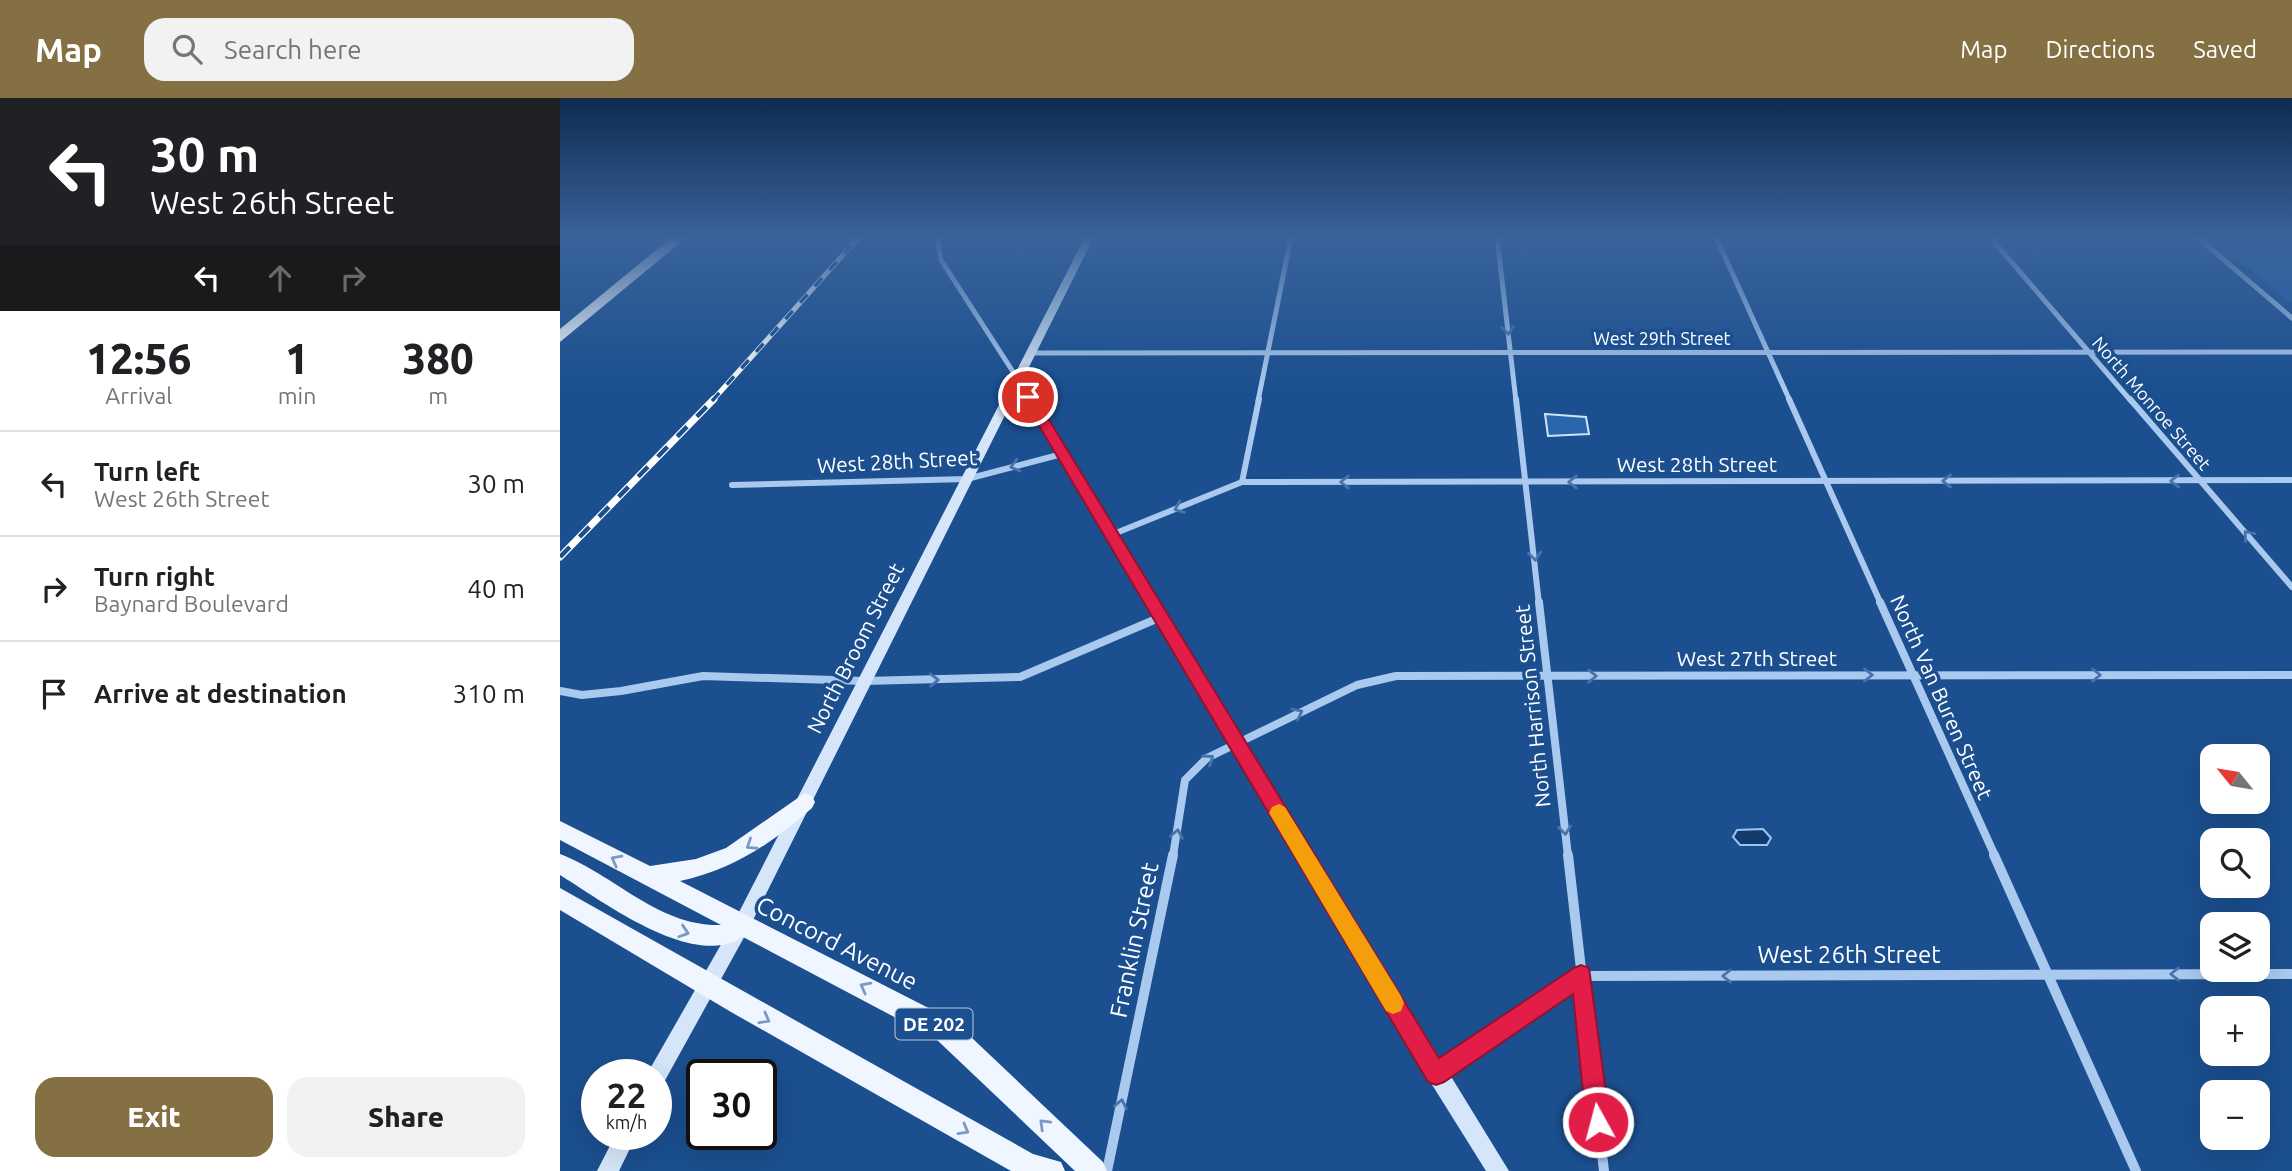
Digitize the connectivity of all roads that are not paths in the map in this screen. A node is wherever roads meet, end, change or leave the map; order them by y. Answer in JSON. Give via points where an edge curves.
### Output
{"nodes":[{"id":1,"x":620,"y":287,"type":"edge"},
{"id":2,"x":958,"y":287,"type":"edge"},
{"id":3,"x":1065,"y":287,"type":"edge"},
{"id":4,"x":1281,"y":287,"type":"edge"},
{"id":5,"x":1503,"y":287,"type":"edge"},
{"id":6,"x":1739,"y":287,"type":"edge"},
{"id":7,"x":2033,"y":287,"type":"edge"},
{"id":8,"x":2256,"y":287,"type":"edge"},
{"id":9,"x":2292,"y":318,"type":"edge"},
{"id":10,"x":560,"y":337,"type":"edge"},
{"id":11,"x":1269,"y":352,"type":"junction"},
{"id":12,"x":1510,"y":352,"type":"junction"},
{"id":13,"x":1768,"y":352,"type":"junction"},
{"id":14,"x":2089,"y":352,"type":"junction"},
{"id":15,"x":2292,"y":352,"type":"edge"},
{"id":16,"x":1031,"y":353,"type":"junction"},
{"id":17,"x":1017,"y":378,"type":"junction"},
{"id":18,"x":1062,"y":454,"type":"junction"},
{"id":19,"x":967,"y":479,"type":"junction"},
{"id":20,"x":2201,"y":480,"type":"junction"},
{"id":21,"x":2292,"y":480,"type":"edge"},
{"id":22,"x":1827,"y":481,"type":"junction"},
{"id":23,"x":1242,"y":482,"type":"junction"},
{"id":24,"x":1527,"y":482,"type":"junction"},
{"id":25,"x":732,"y":485,"type":"dead end"},
{"id":26,"x":1111,"y":535,"type":"junction"},
{"id":27,"x":2292,"y":587,"type":"edge"},
{"id":28,"x":1161,"y":617,"type":"junction"},
{"id":29,"x":2292,"y":674,"type":"edge"},
{"id":30,"x":1913,"y":675,"type":"junction"},
{"id":31,"x":1547,"y":676,"type":"junction"},
{"id":32,"x":865,"y":681,"type":"junction"},
{"id":33,"x":560,"y":691,"type":"edge"},
{"id":34,"x":1237,"y":743,"type":"junction"},
{"id":35,"x":805,"y":802,"type":"junction"},
{"id":36,"x":560,"y":831,"type":"edge"},
{"id":37,"x":560,"y":864,"type":"edge"},
{"id":38,"x":648,"y":876,"type":"junction"},
{"id":39,"x":560,"y":898,"type":"edge"},
{"id":40,"x":741,"y":926,"type":"junction"},
{"id":41,"x":2292,"y":974,"type":"edge"},
{"id":42,"x":2048,"y":975,"type":"junction"},
{"id":43,"x":1581,"y":976,"type":"junction"},
{"id":44,"x":706,"y":985,"type":"junction"},
{"id":45,"x":666,"y":1059,"type":"edge"},
{"id":46,"x":1436,"y":1074,"type":"junction"},
{"id":47,"x":619,"y":1150,"type":"edge"},
{"id":48,"x":608,"y":1171,"type":"edge"},
{"id":49,"x":1052,"y":1171,"type":"edge"},
{"id":50,"x":1094,"y":1171,"type":"edge"},
{"id":51,"x":1107,"y":1171,"type":"edge"},
{"id":52,"x":1498,"y":1171,"type":"edge"},
{"id":53,"x":1604,"y":1171,"type":"edge"},
{"id":54,"x":2136,"y":1171,"type":"edge"}],
"edges":[{"from":1,"to":10,"type":"highway"},
{"from":2,"to":17,"type":"street"},
{"from":3,"to":16,"type":"street","name":"North Broom Street"},
{"from":4,"to":11,"type":"street"},
{"from":5,"to":12,"type":"street","name":"North Harrison Street","one_way":true},
{"from":6,"to":13,"type":"street","name":"North Van Buren Street"},
{"from":7,"to":14,"type":"street","name":"North Monroe Street"},
{"from":8,"to":9,"type":"street"},
{"from":11,"to":12,"type":"street","name":"West 29th Street"},
{"from":11,"to":16,"type":"street","name":"West 29th Street"},
{"from":11,"to":23,"type":"street"},
{"from":12,"to":13,"type":"street","name":"West 29th Street"},
{"from":12,"to":24,"type":"street","name":"North Harrison Street"},
{"from":13,"to":14,"type":"street","name":"West 29th Street"},
{"from":13,"to":22,"type":"street","name":"North Van Buren Street"},
{"from":14,"to":15,"type":"street","name":"West 29th Street"},
{"from":14,"to":20,"type":"street","name":"North Monroe Street"},
{"from":16,"to":17,"type":"street","name":"North Broom Street"},
{"from":17,"to":18,"type":"street"},
{"from":17,"to":19,"type":"street","name":"North Broom Street"},
{"from":18,"to":19,"type":"street","name":"West 28th Street","one_way":true},
{"from":18,"to":26,"type":"street"},
{"from":19,"to":25,"type":"street","name":"West 28th Street"},
{"from":19,"to":32,"type":"street","name":"North Broom Street"},
{"from":20,"to":21,"type":"street","name":"West 28th Street"},
{"from":20,"to":22,"type":"street","name":"West 28th Street","one_way":true},
{"from":27,"to":20,"type":"street","name":"North Monroe Street","one_way":true},
{"from":22,"to":24,"type":"street","name":"West 28th Street","one_way":true},
{"from":22,"to":30,"type":"street","name":"North Van Buren Street"},
{"from":24,"to":23,"type":"street","name":"West 28th Street","one_way":true},
{"from":23,"to":26,"type":"street","name":"West 28th Street","one_way":true},
{"from":24,"to":31,"type":"street","name":"North Harrison Street","one_way":true},
{"from":26,"to":28,"type":"street"},
{"from":32,"to":28,"type":"street","one_way":true,"via":[[1020,677]]},
{"from":28,"to":34,"type":"street"},
{"from":30,"to":29,"type":"street","name":"West 27th Street","one_way":true},
{"from":31,"to":30,"type":"street","name":"West 27th Street","one_way":true},
{"from":30,"to":42,"type":"street","name":"North Van Buren Street"},
{"from":34,"to":31,"type":"street","name":"West 27th Street","one_way":true,"via":[[1357,685],[1382,678]]},
{"from":31,"to":43,"type":"street","name":"North Harrison Street","one_way":true},
{"from":32,"to":33,"type":"street","via":[[703,676],[595,694]]},
{"from":32,"to":35,"type":"street","name":"North Broom Street"},
{"from":34,"to":46,"type":"street"},
{"from":51,"to":34,"type":"street","name":"Franklin Street","one_way":true,"via":[[1185,780],[1207,758]]},
{"from":35,"to":38,"type":"main road","one_way":true,"via":[[732,857],[686,873]]},
{"from":35,"to":40,"type":"street","name":"North Broom Street"},
{"from":38,"to":36,"type":"main road","name":"Concord Avenue","number":"DE 202","one_way":true},
{"from":37,"to":40,"type":"main road","one_way":true,"via":[[677,931],[714,937]]},
{"from":38,"to":40,"type":"main road","name":"Concord Avenue","number":"DE 202"},
{"from":39,"to":44,"type":"main road"},
{"from":40,"to":44,"type":"street","name":"North Broom Street"},
{"from":50,"to":40,"type":"main road","name":"Concord Avenue","number":"DE 202","one_way":true,"via":[[946,1030]]},
{"from":41,"to":42,"type":"street","name":"West 26th Street","one_way":true},
{"from":42,"to":43,"type":"street","name":"West 26th Street","one_way":true},
{"from":42,"to":54,"type":"street","name":"North Van Buren Street"},
{"from":43,"to":46,"type":"street"},
{"from":43,"to":53,"type":"street","name":"North Harrison Street"},
{"from":44,"to":45,"type":"street","name":"North Broom Street"},
{"from":44,"to":49,"type":"main road","one_way":true,"via":[[1030,1167]]},
{"from":46,"to":52,"type":"street"},
{"from":47,"to":48,"type":"street"}]}
